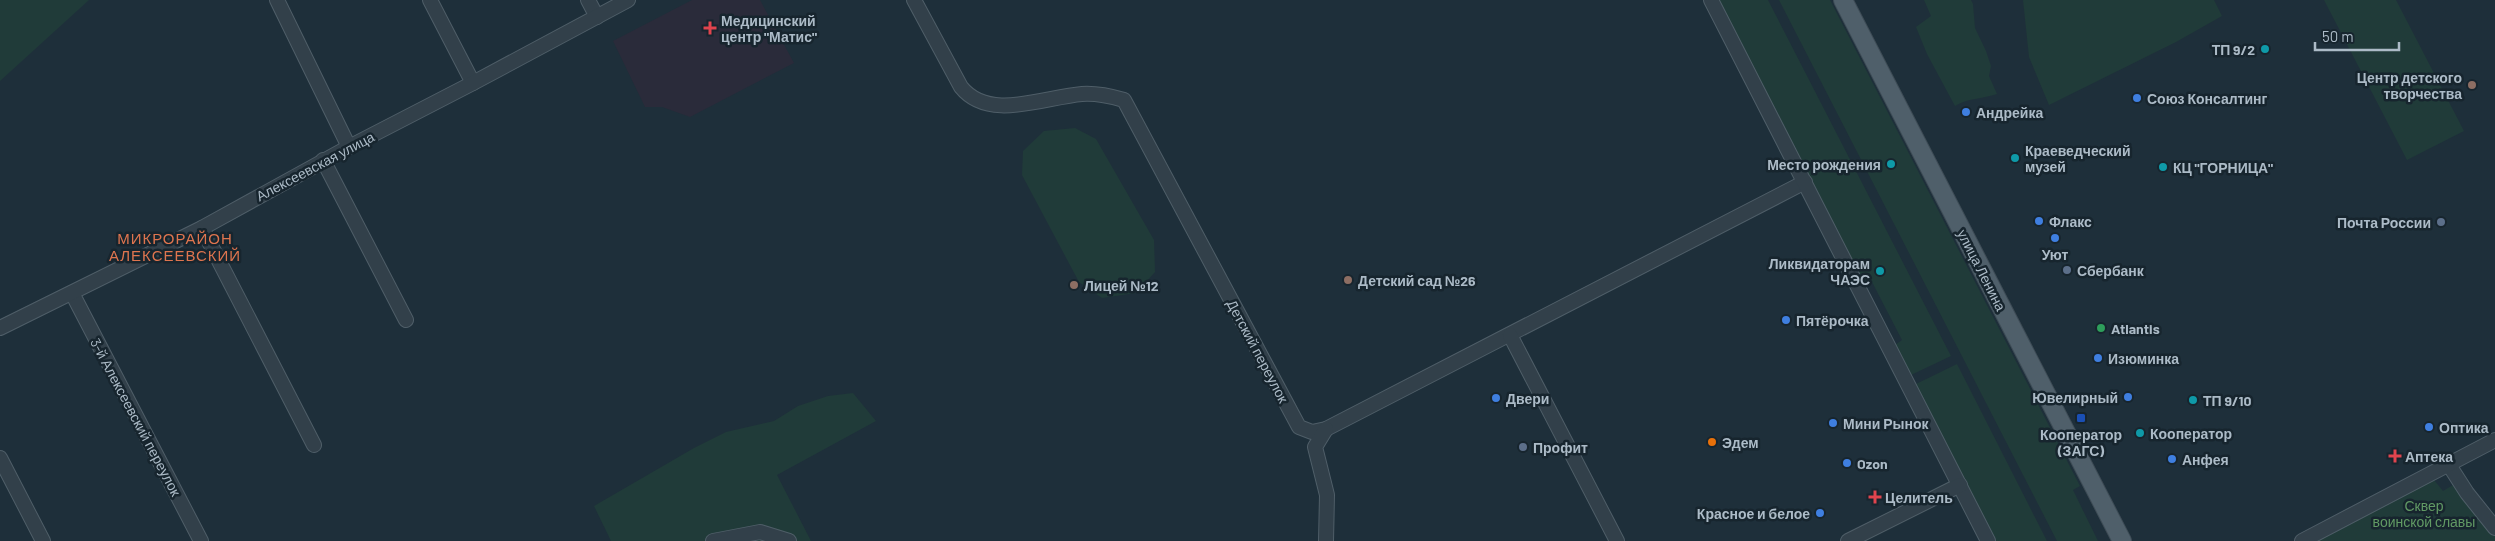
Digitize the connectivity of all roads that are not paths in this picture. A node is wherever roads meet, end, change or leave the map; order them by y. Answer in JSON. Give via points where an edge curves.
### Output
{"nodes":[{"id":1,"x":277,"y":0,"type":"edge"},
{"id":2,"x":430,"y":0,"type":"edge"},
{"id":3,"x":588,"y":0,"type":"edge"},
{"id":4,"x":628,"y":0,"type":"edge"},
{"id":5,"x":914,"y":0,"type":"edge"},
{"id":6,"x":1711,"y":0,"type":"edge"},
{"id":7,"x":1843,"y":0,"type":"edge"},
{"id":8,"x":597,"y":17,"type":"junction"},
{"id":9,"x":473,"y":83,"type":"junction"},
{"id":10,"x":349,"y":146,"type":"junction"},
{"id":11,"x":323,"y":160,"type":"junction"},
{"id":12,"x":1805,"y":182,"type":"junction"},
{"id":13,"x":202,"y":228,"type":"junction"},
{"id":14,"x":72,"y":293,"type":"junction"},
{"id":15,"x":406,"y":320,"type":"dead end"},
{"id":16,"x":0,"y":328,"type":"edge"},
{"id":17,"x":1510,"y":335,"type":"junction"},
{"id":18,"x":1326,"y":429,"type":"junction"},
{"id":19,"x":2495,"y":440,"type":"edge"},
{"id":20,"x":314,"y":445,"type":"dead end"},
{"id":21,"x":0,"y":458,"type":"edge"},
{"id":22,"x":2449,"y":465,"type":"junction"},
{"id":23,"x":1960,"y":485,"type":"junction"},
{"id":24,"x":2495,"y":528,"type":"edge"},
{"id":25,"x":44,"y":541,"type":"edge"},
{"id":26,"x":201,"y":541,"type":"edge"},
{"id":27,"x":713,"y":541,"type":"edge"},
{"id":28,"x":788,"y":541,"type":"edge"},
{"id":29,"x":1326,"y":541,"type":"edge"},
{"id":30,"x":1616,"y":541,"type":"edge"},
{"id":31,"x":1848,"y":541,"type":"edge"},
{"id":32,"x":1988,"y":541,"type":"edge"},
{"id":33,"x":2122,"y":541,"type":"edge"},
{"id":34,"x":2302,"y":541,"type":"edge"}],
"edges":[{"from":1,"to":10,"type":"street"},
{"from":2,"to":9,"type":"street"},
{"from":3,"to":8,"type":"street"},
{"from":4,"to":8,"type":"street","name":"Алексеевская улица"},
{"from":5,"to":18,"type":"street","name":"Детский переулок","via":[[969,98],[996,106],[1083,94],[1102,94],[1124,100],[1299,427],[1312,432]]},
{"from":6,"to":12,"type":"street"},
{"from":7,"to":33,"type":"main road","name":"улица Ленина"},
{"from":8,"to":9,"type":"street","name":"Алексеевская улица"},
{"from":9,"to":10,"type":"street","name":"Алексеевская улица"},
{"from":10,"to":11,"type":"street","name":"Алексеевская улица"},
{"from":11,"to":13,"type":"street","name":"Алексеевская улица"},
{"from":11,"to":15,"type":"street"},
{"from":12,"to":17,"type":"street","name":"Детский переулок"},
{"from":12,"to":23,"type":"street"},
{"from":13,"to":14,"type":"street","name":"Алексеевская улица"},
{"from":13,"to":20,"type":"street"},
{"from":14,"to":16,"type":"street","name":"Алексеевская улица"},
{"from":14,"to":26,"type":"street","name":"3-й Алексеевский переулок"},
{"from":17,"to":18,"type":"street","name":"Детский переулок"},
{"from":17,"to":30,"type":"street"},
{"from":18,"to":29,"type":"street","via":[[1315,446],[1327,495]]},
{"from":19,"to":22,"type":"street"},
{"from":21,"to":25,"type":"street"},
{"from":22,"to":24,"type":"street"},
{"from":22,"to":34,"type":"street"},
{"from":23,"to":31,"type":"street"},
{"from":23,"to":32,"type":"street"},
{"from":27,"to":28,"type":"street","via":[[760,532]]}]}
